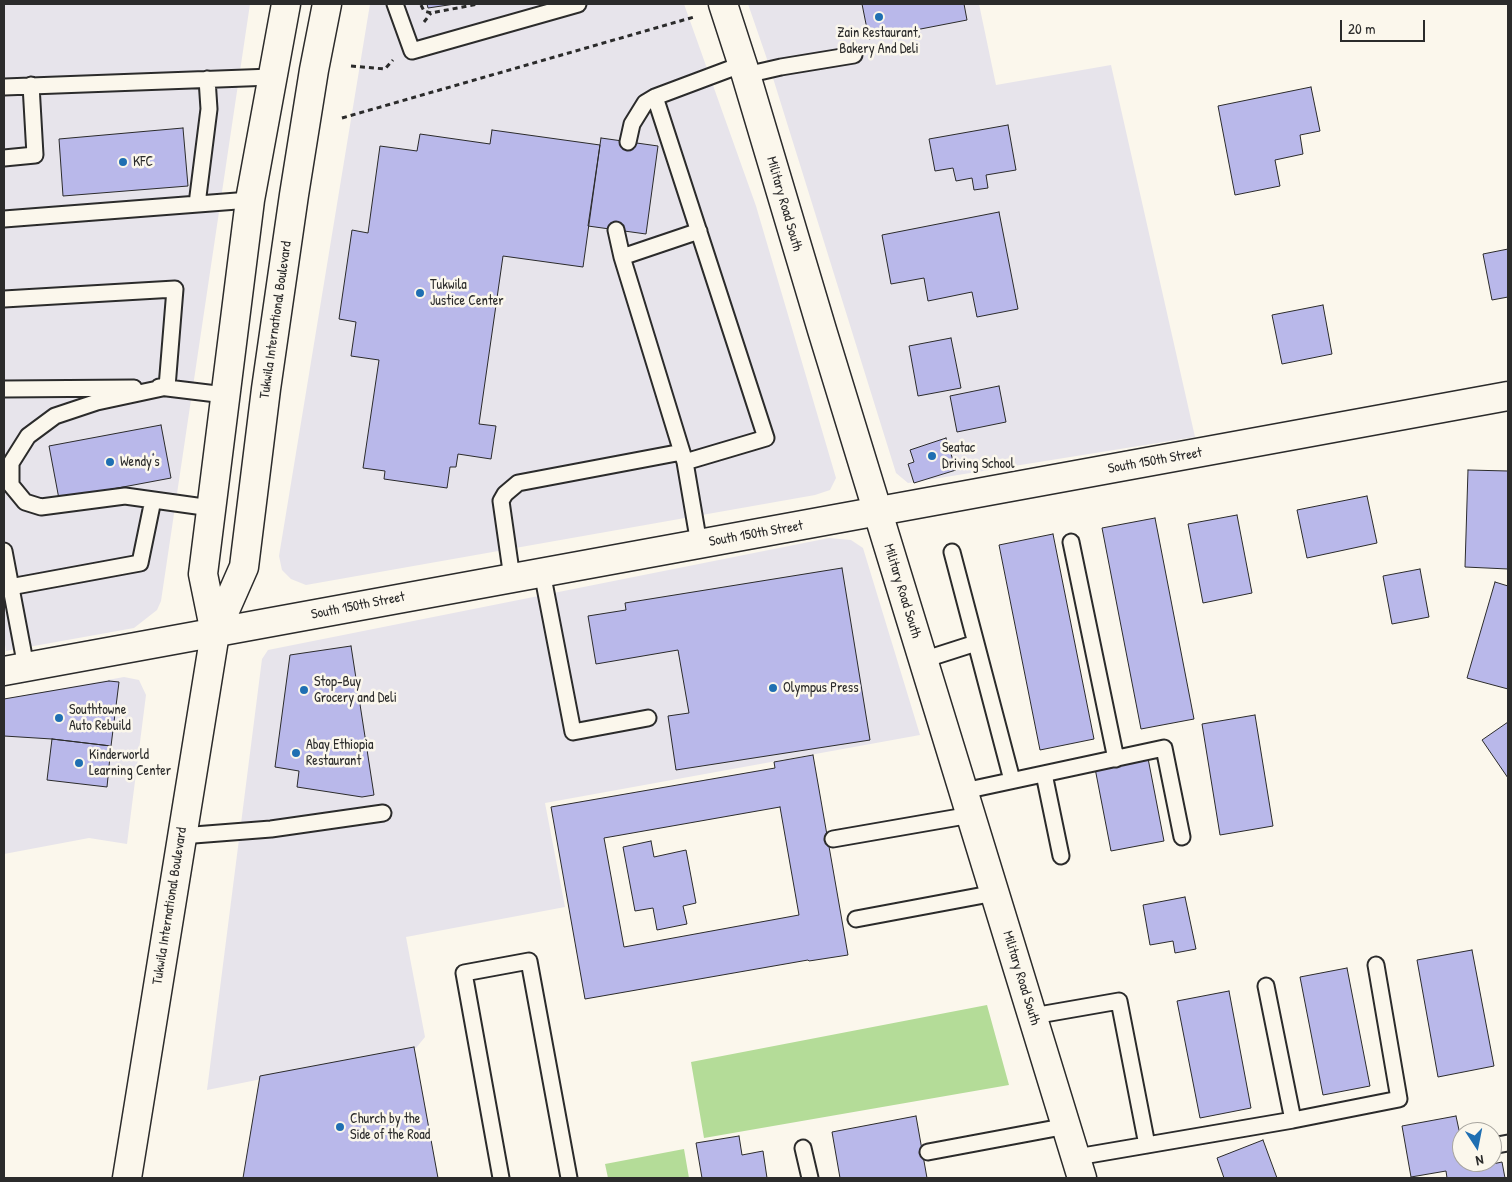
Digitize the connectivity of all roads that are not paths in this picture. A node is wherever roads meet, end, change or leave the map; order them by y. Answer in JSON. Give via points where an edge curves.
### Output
{"nodes":[{"id":1,"x":286,"y":4,"type":"edge"},
{"id":2,"x":327,"y":4,"type":"edge"},
{"id":3,"x":395,"y":4,"type":"edge"},
{"id":4,"x":578,"y":4,"type":"edge"},
{"id":5,"x":723,"y":4,"type":"edge"},
{"id":6,"x":854,"y":55,"type":"dead end"},
{"id":7,"x":745,"y":70,"type":"junction"},
{"id":8,"x":272,"y":76,"type":"junction"},
{"id":9,"x":207,"y":79,"type":"junction"},
{"id":10,"x":31,"y":85,"type":"junction"},
{"id":11,"x":4,"y":87,"type":"edge"},
{"id":12,"x":655,"y":97,"type":"junction"},
{"id":13,"x":628,"y":142,"type":"dead end"},
{"id":14,"x":4,"y":158,"type":"edge"},
{"id":15,"x":250,"y":200,"type":"junction"},
{"id":16,"x":197,"y":204,"type":"junction"},
{"id":17,"x":4,"y":219,"type":"edge"},
{"id":18,"x":616,"y":230,"type":"dead end"},
{"id":19,"x":698,"y":231,"type":"junction"},
{"id":20,"x":622,"y":257,"type":"junction"},
{"id":21,"x":4,"y":299,"type":"edge"},
{"id":22,"x":167,"y":387,"type":"junction"},
{"id":23,"x":4,"y":389,"type":"edge"},
{"id":24,"x":225,"y":395,"type":"junction"},
{"id":25,"x":1508,"y":396,"type":"edge"},
{"id":26,"x":683,"y":457,"type":"junction"},
{"id":27,"x":153,"y":500,"type":"junction"},
{"id":28,"x":210,"y":508,"type":"junction"},
{"id":29,"x":878,"y":512,"type":"junction"},
{"id":30,"x":1071,"y":542,"type":"dead end"},
{"id":31,"x":699,"y":544,"type":"junction"},
{"id":32,"x":4,"y":551,"type":"edge"},
{"id":33,"x":952,"y":552,"type":"dead end"},
{"id":34,"x":542,"y":572,"type":"junction"},
{"id":35,"x":512,"y":578,"type":"junction"},
{"id":36,"x":10,"y":587,"type":"junction"},
{"id":37,"x":215,"y":633,"type":"junction"},
{"id":38,"x":976,"y":643,"type":"junction"},
{"id":39,"x":923,"y":660,"type":"junction"},
{"id":40,"x":15,"y":669,"type":"edge"},
{"id":41,"x":648,"y":718,"type":"dead end"},
{"id":42,"x":1116,"y":759,"type":"junction"},
{"id":43,"x":1044,"y":774,"type":"junction"},
{"id":44,"x":1012,"y":780,"type":"junction"},
{"id":45,"x":967,"y":803,"type":"junction"},
{"id":46,"x":383,"y":813,"type":"dead end"},
{"id":47,"x":181,"y":836,"type":"junction"},
{"id":48,"x":1182,"y":837,"type":"dead end"},
{"id":49,"x":833,"y":839,"type":"dead end"},
{"id":50,"x":1061,"y":856,"type":"dead end"},
{"id":51,"x":995,"y":893,"type":"junction"},
{"id":52,"x":856,"y":919,"type":"dead end"},
{"id":53,"x":1376,"y":966,"type":"dead end"},
{"id":54,"x":1266,"y":986,"type":"dead end"},
{"id":55,"x":1033,"y":1016,"type":"junction"},
{"id":56,"x":1293,"y":1120,"type":"junction"},
{"id":57,"x":1067,"y":1126,"type":"junction"},
{"id":58,"x":1147,"y":1145,"type":"junction"},
{"id":59,"x":803,"y":1148,"type":"dead end"},
{"id":60,"x":928,"y":1152,"type":"dead end"},
{"id":61,"x":1080,"y":1168,"type":"edge"},
{"id":62,"x":126,"y":1178,"type":"edge"},
{"id":63,"x":502,"y":1178,"type":"edge"},
{"id":64,"x":568,"y":1178,"type":"edge"},
{"id":65,"x":810,"y":1178,"type":"edge"}],
"edges":[{"from":1,"to":8,"type":"street","name":"Tukwila International Boulevard"},
{"from":2,"to":37,"type":"street","name":"Tukwila International Boulevard","via":[[293,205],[244,566]]},
{"from":3,"to":4,"type":"lane","via":[[412,51]]},
{"from":5,"to":7,"type":"street","name":"Military Road South"},
{"from":6,"to":7,"type":"lane"},
{"from":7,"to":12,"type":"lane"},
{"from":7,"to":29,"type":"street","name":"Military Road South"},
{"from":8,"to":9,"type":"lane"},
{"from":8,"to":15,"type":"street","name":"Tukwila International Boulevard"},
{"from":9,"to":10,"type":"lane"},
{"from":9,"to":16,"type":"lane","via":[[209,109]]},
{"from":10,"to":11,"type":"lane"},
{"from":10,"to":14,"type":"lane","via":[[35,155]]},
{"from":12,"to":13,"type":"lane","via":[[639,112]]},
{"from":12,"to":19,"type":"lane"},
{"from":15,"to":16,"type":"lane"},
{"from":15,"to":24,"type":"street","name":"Tukwila International Boulevard"},
{"from":16,"to":17,"type":"lane"},
{"from":18,"to":20,"type":"lane"},
{"from":19,"to":20,"type":"lane"},
{"from":19,"to":26,"type":"lane","via":[[766,438]]},
{"from":20,"to":26,"type":"lane"},
{"from":21,"to":22,"type":"lane","via":[[175,289]]},
{"from":22,"to":23,"type":"lane"},
{"from":22,"to":24,"type":"lane"},
{"from":22,"to":27,"type":"lane","via":[[97,402],[56,416],[28,436],[11,463],[11,485],[25,502],[41,507],[125,496]]},
{"from":24,"to":28,"type":"street","name":"Tukwila International Boulevard"},
{"from":25,"to":29,"type":"street","name":"South 150th Street"},
{"from":26,"to":31,"type":"lane"},
{"from":26,"to":35,"type":"lane","via":[[518,483],[502,501]]},
{"from":27,"to":28,"type":"lane"},
{"from":27,"to":36,"type":"lane","via":[[140,563]]},
{"from":28,"to":37,"type":"street","name":"Tukwila International Boulevard","via":[[203,574]]},
{"from":29,"to":31,"type":"street","name":"South 150th Street"},
{"from":29,"to":39,"type":"street","name":"Military Road South"},
{"from":30,"to":42,"type":"lane"},
{"from":31,"to":34,"type":"street","name":"South 150th Street"},
{"from":32,"to":36,"type":"lane"},
{"from":33,"to":38,"type":"lane"},
{"from":34,"to":35,"type":"street","name":"South 150th Street"},
{"from":34,"to":41,"type":"lane","via":[[573,732]]},
{"from":35,"to":37,"type":"street","name":"South 150th Street"},
{"from":36,"to":40,"type":"lane"},
{"from":37,"to":40,"type":"street","name":"South 150th Street"},
{"from":37,"to":47,"type":"street","name":"Tukwila International Boulevard"},
{"from":38,"to":39,"type":"lane"},
{"from":38,"to":44,"type":"lane"},
{"from":39,"to":45,"type":"street","name":"Military Road South"},
{"from":42,"to":43,"type":"lane"},
{"from":42,"to":48,"type":"lane","via":[[1164,748]]},
{"from":43,"to":44,"type":"lane"},
{"from":43,"to":50,"type":"lane"},
{"from":44,"to":45,"type":"lane"},
{"from":45,"to":49,"type":"lane"},
{"from":45,"to":51,"type":"street","name":"Military Road South"},
{"from":46,"to":47,"type":"lane","via":[[271,829]]},
{"from":47,"to":62,"type":"street","name":"Tukwila International Boulevard"},
{"from":51,"to":52,"type":"lane"},
{"from":51,"to":55,"type":"street","name":"Military Road South"},
{"from":53,"to":56,"type":"lane","via":[[1398,1099]]},
{"from":54,"to":56,"type":"lane"},
{"from":55,"to":57,"type":"street","name":"Military Road South"},
{"from":55,"to":58,"type":"lane","via":[[1119,1001]]},
{"from":56,"to":58,"type":"lane"},
{"from":57,"to":60,"type":"lane"},
{"from":57,"to":61,"type":"street","name":"Military Road South"},
{"from":58,"to":61,"type":"lane"},
{"from":59,"to":65,"type":"lane"},
{"from":63,"to":64,"type":"lane","via":[[464,973],[529,961]]}]}
